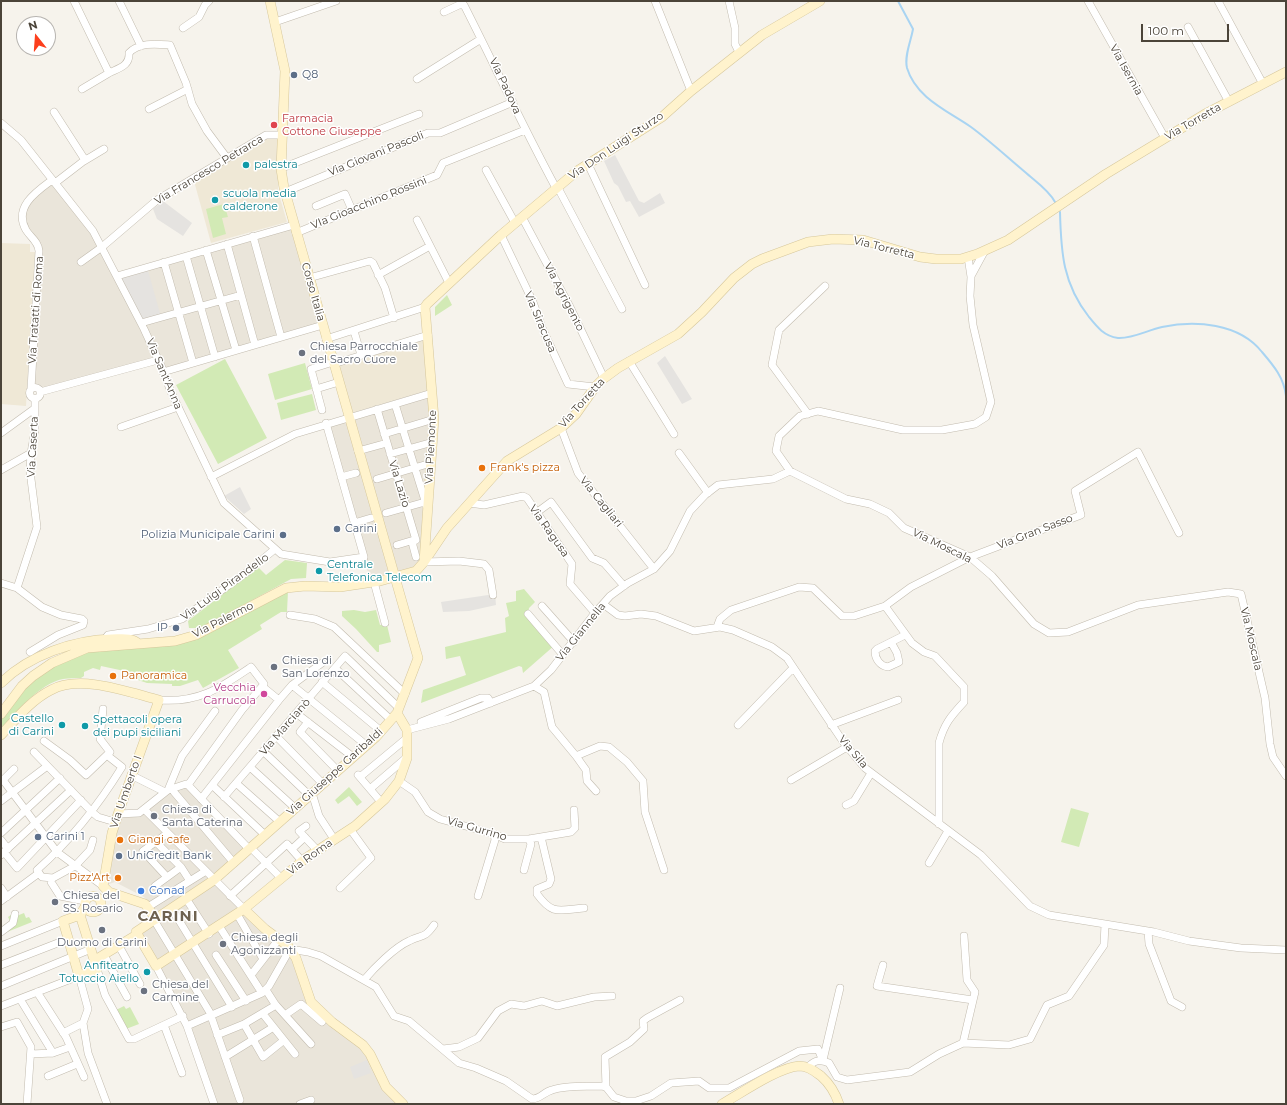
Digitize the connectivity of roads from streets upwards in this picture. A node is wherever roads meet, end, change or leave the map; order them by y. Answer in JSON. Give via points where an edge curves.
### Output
{"nodes":[{"id":1,"x":74,"y":1,"type":"edge"},
{"id":2,"x":119,"y":1,"type":"edge"},
{"id":3,"x":209,"y":1,"type":"edge"},
{"id":4,"x":336,"y":1,"type":"edge"},
{"id":5,"x":656,"y":1,"type":"edge"},
{"id":6,"x":729,"y":1,"type":"edge"},
{"id":7,"x":820,"y":1,"type":"edge"},
{"id":8,"x":1088,"y":1,"type":"edge"},
{"id":9,"x":1218,"y":1,"type":"edge"},
{"id":10,"x":272,"y":2,"type":"edge"},
{"id":11,"x":444,"y":12,"type":"dead end"},
{"id":12,"x":275,"y":22,"type":"junction"},
{"id":13,"x":1188,"y":27,"type":"dead end"},
{"id":14,"x":184,"y":28,"type":"dead end"},
{"id":15,"x":481,"y":39,"type":"junction"},
{"id":16,"x":141,"y":46,"type":"junction"},
{"id":17,"x":739,"y":52,"type":"junction"},
{"id":18,"x":1286,"y":72,"type":"edge"},
{"id":19,"x":109,"y":73,"type":"junction"},
{"id":20,"x":417,"y":79,"type":"dead end"},
{"id":21,"x":1263,"y":84,"type":"junction"},
{"id":22,"x":82,"y":89,"type":"dead end"},
{"id":23,"x":188,"y":89,"type":"junction"},
{"id":24,"x":691,"y":91,"type":"junction"},
{"id":25,"x":513,"y":102,"type":"junction"},
{"id":26,"x":1229,"y":102,"type":"junction"},
{"id":27,"x":150,"y":109,"type":"dead end"},
{"id":28,"x":54,"y":112,"type":"dead end"},
{"id":29,"x":418,"y":114,"type":"dead end"},
{"id":30,"x":1,"y":123,"type":"edge"},
{"id":31,"x":525,"y":130,"type":"junction"},
{"id":32,"x":283,"y":135,"type":"junction"},
{"id":33,"x":1165,"y":138,"type":"junction"},
{"id":34,"x":104,"y":149,"type":"dead end"},
{"id":35,"x":227,"y":158,"type":"junction"},
{"id":36,"x":84,"y":161,"type":"junction"},
{"id":37,"x":588,"y":164,"type":"junction"},
{"id":38,"x":282,"y":168,"type":"junction"},
{"id":39,"x":486,"y":170,"type":"dead end"},
{"id":40,"x":53,"y":181,"type":"junction"},
{"id":41,"x":557,"y":187,"type":"junction"},
{"id":42,"x":285,"y":192,"type":"junction"},
{"id":43,"x":316,"y":206,"type":"dead end"},
{"id":44,"x":352,"y":210,"type":"junction"},
{"id":45,"x":522,"y":217,"type":"junction"},
{"id":46,"x":417,"y":220,"type":"dead end"},
{"id":47,"x":514,"y":223,"type":"junction"},
{"id":48,"x":295,"y":229,"type":"junction"},
{"id":49,"x":500,"y":235,"type":"junction"},
{"id":50,"x":253,"y":236,"type":"junction"},
{"id":51,"x":227,"y":244,"type":"junction"},
{"id":52,"x":430,"y":246,"type":"junction"},
{"id":53,"x":102,"y":247,"type":"junction"},
{"id":54,"x":206,"y":250,"type":"junction"},
{"id":55,"x":984,"y":252,"type":"junction"},
{"id":56,"x":186,"y":256,"type":"junction"},
{"id":57,"x":968,"y":257,"type":"junction"},
{"id":58,"x":81,"y":262,"type":"dead end"},
{"id":59,"x":164,"y":262,"type":"junction"},
{"id":60,"x":378,"y":275,"type":"junction"},
{"id":61,"x":117,"y":276,"type":"junction"},
{"id":62,"x":971,"y":277,"type":"junction"},
{"id":63,"x":309,"y":278,"type":"junction"},
{"id":64,"x":449,"y":283,"type":"junction"},
{"id":65,"x":645,"y":285,"type":"dead end"},
{"id":66,"x":825,"y":286,"type":"dead end"},
{"id":67,"x":241,"y":295,"type":"junction"},
{"id":68,"x":221,"y":301,"type":"junction"},
{"id":69,"x":200,"y":306,"type":"junction"},
{"id":70,"x":425,"y":307,"type":"junction"},
{"id":71,"x":622,"y":309,"type":"dead end"},
{"id":72,"x":179,"y":313,"type":"junction"},
{"id":73,"x":394,"y":318,"type":"junction"},
{"id":74,"x":141,"y":323,"type":"junction"},
{"id":75,"x":322,"y":325,"type":"junction"},
{"id":76,"x":354,"y":331,"type":"junction"},
{"id":77,"x":428,"y":335,"type":"junction"},
{"id":78,"x":281,"y":337,"type":"junction"},
{"id":79,"x":326,"y":339,"type":"junction"},
{"id":80,"x":255,"y":345,"type":"junction"},
{"id":81,"x":236,"y":350,"type":"junction"},
{"id":82,"x":361,"y":355,"type":"junction"},
{"id":83,"x":215,"y":357,"type":"junction"},
{"id":84,"x":158,"y":360,"type":"junction"},
{"id":85,"x":629,"y":361,"type":"junction"},
{"id":86,"x":193,"y":363,"type":"junction"},
{"id":87,"x":333,"y":363,"type":"junction"},
{"id":88,"x":163,"y":372,"type":"junction"},
{"id":89,"x":604,"y":378,"type":"junction"},
{"id":90,"x":339,"y":382,"type":"junction"},
{"id":91,"x":595,"y":387,"type":"junction"},
{"id":92,"x":31,"y":388,"type":"junction"},
{"id":93,"x":316,"y":389,"type":"junction"},
{"id":94,"x":40,"y":392,"type":"junction"},
{"id":95,"x":432,"y":393,"type":"junction"},
{"id":96,"x":35,"y":399,"type":"junction"},
{"id":97,"x":395,"y":404,"type":"junction"},
{"id":98,"x":178,"y":407,"type":"junction"},
{"id":99,"x":34,"y":409,"type":"junction"},
{"id":100,"x":377,"y":409,"type":"junction"},
{"id":101,"x":322,"y":410,"type":"dead end"},
{"id":102,"x":808,"y":414,"type":"junction"},
{"id":103,"x":349,"y":417,"type":"junction"},
{"id":104,"x":434,"y":419,"type":"junction"},
{"id":105,"x":326,"y":423,"type":"junction"},
{"id":106,"x":121,"y":427,"type":"dead end"},
{"id":107,"x":403,"y":428,"type":"junction"},
{"id":108,"x":561,"y":428,"type":"junction"},
{"id":109,"x":1,"y":433,"type":"edge"},
{"id":110,"x":384,"y":434,"type":"junction"},
{"id":111,"x":674,"y":434,"type":"dead end"},
{"id":112,"x":433,"y":442,"type":"junction"},
{"id":113,"x":387,"y":443,"type":"junction"},
{"id":114,"x":409,"y":448,"type":"junction"},
{"id":115,"x":358,"y":451,"type":"junction"},
{"id":116,"x":31,"y":453,"type":"junction"},
{"id":117,"x":679,"y":453,"type":"dead end"},
{"id":118,"x":390,"y":454,"type":"junction"},
{"id":119,"x":431,"y":464,"type":"junction"},
{"id":120,"x":414,"y":468,"type":"junction"},
{"id":121,"x":1,"y":470,"type":"edge"},
{"id":122,"x":790,"y":471,"type":"junction"},
{"id":123,"x":356,"y":473,"type":"dead end"},
{"id":124,"x":396,"y":474,"type":"junction"},
{"id":125,"x":210,"y":477,"type":"junction"},
{"id":126,"x":341,"y":477,"type":"junction"},
{"id":127,"x":377,"y":479,"type":"dead end"},
{"id":128,"x":708,"y":493,"type":"junction"},
{"id":129,"x":470,"y":503,"type":"junction"},
{"id":130,"x":426,"y":504,"type":"junction"},
{"id":131,"x":406,"y":507,"type":"junction"},
{"id":132,"x":386,"y":513,"type":"dead end"},
{"id":133,"x":536,"y":513,"type":"junction"},
{"id":134,"x":371,"y":518,"type":"dead end"},
{"id":135,"x":354,"y":522,"type":"junction"},
{"id":136,"x":1179,"y":533,"type":"dead end"},
{"id":137,"x":414,"y":540,"type":"junction"},
{"id":138,"x":397,"y":545,"type":"dead end"},
{"id":139,"x":275,"y":549,"type":"junction"},
{"id":140,"x":970,"y":557,"type":"junction"},
{"id":141,"x":420,"y":559,"type":"junction"},
{"id":142,"x":654,"y":569,"type":"junction"},
{"id":143,"x":394,"y":578,"type":"junction"},
{"id":144,"x":374,"y":582,"type":"junction"},
{"id":145,"x":1,"y":583,"type":"edge"},
{"id":146,"x":624,"y":586,"type":"junction"},
{"id":147,"x":17,"y":588,"type":"junction"},
{"id":148,"x":493,"y":595,"type":"dead end"},
{"id":149,"x":603,"y":604,"type":"junction"},
{"id":150,"x":542,"y":606,"type":"dead end"},
{"id":151,"x":885,"y":606,"type":"junction"},
{"id":152,"x":595,"y":613,"type":"junction"},
{"id":153,"x":528,"y":614,"type":"dead end"},
{"id":154,"x":290,"y":616,"type":"dead end"},
{"id":155,"x":385,"y":623,"type":"dead end"},
{"id":156,"x":717,"y":627,"type":"junction"},
{"id":157,"x":905,"y":634,"type":"junction"},
{"id":158,"x":105,"y":639,"type":"junction"},
{"id":159,"x":574,"y":642,"type":"junction"},
{"id":160,"x":891,"y":642,"type":"dead end"},
{"id":161,"x":139,"y":645,"type":"junction"},
{"id":162,"x":30,"y":652,"type":"dead end"},
{"id":163,"x":563,"y":655,"type":"junction"},
{"id":164,"x":322,"y":663,"type":"dead end"},
{"id":165,"x":335,"y":668,"type":"junction"},
{"id":166,"x":793,"y":668,"type":"junction"},
{"id":167,"x":322,"y":682,"type":"junction"},
{"id":168,"x":1,"y":683,"type":"edge"},
{"id":169,"x":264,"y":685,"type":"junction"},
{"id":170,"x":292,"y":685,"type":"junction"},
{"id":171,"x":534,"y":686,"type":"junction"},
{"id":172,"x":405,"y":694,"type":"junction"},
{"id":173,"x":309,"y":698,"type":"junction"},
{"id":174,"x":159,"y":700,"type":"junction"},
{"id":175,"x":279,"y":700,"type":"junction"},
{"id":176,"x":898,"y":700,"type":"dead end"},
{"id":177,"x":491,"y":703,"type":"junction"},
{"id":178,"x":103,"y":709,"type":"dead end"},
{"id":179,"x":216,"y":711,"type":"dead end"},
{"id":180,"x":398,"y":711,"type":"junction"},
{"id":181,"x":296,"y":713,"type":"junction"},
{"id":182,"x":1,"y":714,"type":"edge"},
{"id":183,"x":391,"y":720,"type":"junction"},
{"id":184,"x":308,"y":722,"type":"junction"},
{"id":185,"x":421,"y":722,"type":"dead end"},
{"id":186,"x":738,"y":725,"type":"dead end"},
{"id":187,"x":831,"y":725,"type":"junction"},
{"id":188,"x":381,"y":731,"type":"junction"},
{"id":189,"x":407,"y":734,"type":"junction"},
{"id":190,"x":1,"y":735,"type":"edge"},
{"id":191,"x":276,"y":736,"type":"junction"},
{"id":192,"x":44,"y":741,"type":"dead end"},
{"id":193,"x":366,"y":745,"type":"junction"},
{"id":194,"x":847,"y":747,"type":"junction"},
{"id":195,"x":264,"y":751,"type":"junction"},
{"id":196,"x":34,"y":752,"type":"dead end"},
{"id":197,"x":110,"y":752,"type":"junction"},
{"id":198,"x":576,"y":756,"type":"junction"},
{"id":199,"x":353,"y":757,"type":"junction"},
{"id":200,"x":407,"y":758,"type":"junction"},
{"id":201,"x":46,"y":766,"type":"junction"},
{"id":202,"x":250,"y":767,"type":"junction"},
{"id":203,"x":14,"y":769,"type":"dead end"},
{"id":204,"x":338,"y":771,"type":"junction"},
{"id":205,"x":871,"y":773,"type":"junction"},
{"id":206,"x":131,"y":775,"type":"junction"},
{"id":207,"x":1286,"y":776,"type":"edge"},
{"id":208,"x":60,"y":778,"type":"junction"},
{"id":209,"x":791,"y":780,"type":"dead end"},
{"id":210,"x":399,"y":781,"type":"junction"},
{"id":211,"x":236,"y":783,"type":"junction"},
{"id":212,"x":323,"y":784,"type":"junction"},
{"id":213,"x":188,"y":785,"type":"junction"},
{"id":214,"x":212,"y":785,"type":"junction"},
{"id":215,"x":370,"y":789,"type":"junction"},
{"id":216,"x":71,"y":790,"type":"junction"},
{"id":217,"x":169,"y":790,"type":"junction"},
{"id":218,"x":596,"y":791,"type":"dead end"},
{"id":219,"x":12,"y":793,"type":"junction"},
{"id":220,"x":311,"y":794,"type":"junction"},
{"id":221,"x":224,"y":797,"type":"junction"},
{"id":222,"x":202,"y":799,"type":"junction"},
{"id":223,"x":81,"y":800,"type":"junction"},
{"id":224,"x":1,"y":801,"type":"edge"},
{"id":225,"x":381,"y":802,"type":"junction"},
{"id":226,"x":846,"y":805,"type":"dead end"},
{"id":227,"x":296,"y":808,"type":"junction"},
{"id":228,"x":144,"y":809,"type":"junction"},
{"id":229,"x":25,"y":810,"type":"junction"},
{"id":230,"x":574,"y":810,"type":"dead end"},
{"id":231,"x":92,"y":812,"type":"junction"},
{"id":232,"x":116,"y":818,"type":"junction"},
{"id":233,"x":280,"y":822,"type":"junction"},
{"id":234,"x":35,"y":823,"type":"junction"},
{"id":235,"x":939,"y":824,"type":"junction"},
{"id":236,"x":306,"y":826,"type":"dead end"},
{"id":237,"x":350,"y":829,"type":"junction"},
{"id":238,"x":948,"y":831,"type":"junction"},
{"id":239,"x":1,"y":832,"type":"edge"},
{"id":240,"x":168,"y":834,"type":"junction"},
{"id":241,"x":494,"y":834,"type":"junction"},
{"id":242,"x":265,"y":835,"type":"junction"},
{"id":243,"x":46,"y":837,"type":"junction"},
{"id":244,"x":305,"y":837,"type":"junction"},
{"id":245,"x":541,"y":837,"type":"junction"},
{"id":246,"x":334,"y":839,"type":"junction"},
{"id":247,"x":529,"y":839,"type":"junction"},
{"id":248,"x":1,"y":840,"type":"edge"},
{"id":249,"x":93,"y":840,"type":"dead end"},
{"id":250,"x":156,"y":842,"type":"junction"},
{"id":251,"x":250,"y":849,"type":"junction"},
{"id":252,"x":292,"y":849,"type":"junction"},
{"id":253,"x":317,"y":850,"type":"junction"},
{"id":254,"x":4,"y":852,"type":"edge"},
{"id":255,"x":57,"y":852,"type":"junction"},
{"id":256,"x":302,"y":861,"type":"junction"},
{"id":257,"x":234,"y":863,"type":"junction"},
{"id":258,"x":267,"y":863,"type":"junction"},
{"id":259,"x":929,"y":863,"type":"dead end"},
{"id":260,"x":75,"y":866,"type":"junction"},
{"id":261,"x":181,"y":867,"type":"junction"},
{"id":262,"x":524,"y":870,"type":"dead end"},
{"id":263,"x":664,"y":870,"type":"dead end"},
{"id":264,"x":206,"y":871,"type":"junction"},
{"id":265,"x":40,"y":874,"type":"junction"},
{"id":266,"x":167,"y":877,"type":"junction"},
{"id":267,"x":51,"y":878,"type":"junction"},
{"id":268,"x":282,"y":878,"type":"junction"},
{"id":269,"x":214,"y":880,"type":"junction"},
{"id":270,"x":190,"y":881,"type":"junction"},
{"id":271,"x":155,"y":886,"type":"dead end"},
{"id":272,"x":1,"y":888,"type":"edge"},
{"id":273,"x":340,"y":888,"type":"dead end"},
{"id":274,"x":106,"y":889,"type":"junction"},
{"id":275,"x":230,"y":896,"type":"junction"},
{"id":276,"x":478,"y":896,"type":"dead end"},
{"id":277,"x":4,"y":899,"type":"edge"},
{"id":278,"x":187,"y":900,"type":"junction"},
{"id":279,"x":150,"y":906,"type":"junction"},
{"id":280,"x":584,"y":908,"type":"dead end"},
{"id":281,"x":97,"y":909,"type":"junction"},
{"id":282,"x":172,"y":909,"type":"junction"},
{"id":283,"x":84,"y":912,"type":"junction"},
{"id":284,"x":241,"y":912,"type":"junction"},
{"id":285,"x":15,"y":914,"type":"dead end"},
{"id":286,"x":157,"y":919,"type":"junction"},
{"id":287,"x":63,"y":922,"type":"junction"},
{"id":288,"x":1105,"y":924,"type":"junction"},
{"id":289,"x":434,"y":925,"type":"dead end"},
{"id":290,"x":219,"y":926,"type":"junction"},
{"id":291,"x":1148,"y":930,"type":"junction"},
{"id":292,"x":1,"y":932,"type":"edge"},
{"id":293,"x":137,"y":933,"type":"junction"},
{"id":294,"x":209,"y":934,"type":"junction"},
{"id":295,"x":964,"y":936,"type":"dead end"},
{"id":296,"x":68,"y":939,"type":"junction"},
{"id":297,"x":279,"y":939,"type":"junction"},
{"id":298,"x":193,"y":943,"type":"junction"},
{"id":299,"x":1,"y":946,"type":"edge"},
{"id":300,"x":119,"y":946,"type":"junction"},
{"id":301,"x":91,"y":949,"type":"junction"},
{"id":302,"x":290,"y":950,"type":"junction"},
{"id":303,"x":1286,"y":950,"type":"edge"},
{"id":304,"x":104,"y":955,"type":"junction"},
{"id":305,"x":175,"y":955,"type":"junction"},
{"id":306,"x":216,"y":955,"type":"dead end"},
{"id":307,"x":73,"y":956,"type":"junction"},
{"id":308,"x":263,"y":959,"type":"junction"},
{"id":309,"x":883,"y":964,"type":"dead end"},
{"id":310,"x":1,"y":965,"type":"edge"},
{"id":311,"x":96,"y":965,"type":"junction"},
{"id":312,"x":156,"y":966,"type":"junction"},
{"id":313,"x":251,"y":975,"type":"junction"},
{"id":314,"x":79,"y":976,"type":"junction"},
{"id":315,"x":364,"y":980,"type":"junction"},
{"id":316,"x":140,"y":984,"type":"dead end"},
{"id":317,"x":1,"y":986,"type":"edge"},
{"id":318,"x":840,"y":988,"type":"dead end"},
{"id":319,"x":264,"y":991,"type":"junction"},
{"id":320,"x":37,"y":992,"type":"junction"},
{"id":321,"x":612,"y":996,"type":"dead end"},
{"id":322,"x":127,"y":998,"type":"dead end"},
{"id":323,"x":20,"y":999,"type":"junction"},
{"id":324,"x":680,"y":1000,"type":"dead end"},
{"id":325,"x":973,"y":1000,"type":"junction"},
{"id":326,"x":246,"y":1001,"type":"junction"},
{"id":327,"x":276,"y":1005,"type":"junction"},
{"id":328,"x":1,"y":1006,"type":"edge"},
{"id":329,"x":1182,"y":1006,"type":"dead end"},
{"id":330,"x":232,"y":1007,"type":"junction"},
{"id":331,"x":263,"y":1014,"type":"junction"},
{"id":332,"x":285,"y":1015,"type":"junction"},
{"id":333,"x":182,"y":1016,"type":"junction"},
{"id":334,"x":211,"y":1016,"type":"junction"},
{"id":335,"x":322,"y":1022,"type":"dead end"},
{"id":336,"x":83,"y":1023,"type":"junction"},
{"id":337,"x":244,"y":1024,"type":"junction"},
{"id":338,"x":164,"y":1025,"type":"junction"},
{"id":339,"x":187,"y":1026,"type":"junction"},
{"id":340,"x":1,"y":1027,"type":"edge"},
{"id":341,"x":272,"y":1028,"type":"junction"},
{"id":342,"x":63,"y":1033,"type":"junction"},
{"id":343,"x":217,"y":1035,"type":"junction"},
{"id":344,"x":253,"y":1041,"type":"junction"},
{"id":345,"x":284,"y":1041,"type":"junction"},
{"id":346,"x":963,"y":1043,"type":"junction"},
{"id":347,"x":311,"y":1044,"type":"dead end"},
{"id":348,"x":70,"y":1046,"type":"junction"},
{"id":349,"x":442,"y":1049,"type":"junction"},
{"id":350,"x":53,"y":1053,"type":"junction"},
{"id":351,"x":31,"y":1054,"type":"junction"},
{"id":352,"x":295,"y":1054,"type":"dead end"},
{"id":353,"x":225,"y":1057,"type":"junction"},
{"id":354,"x":823,"y":1061,"type":"junction"},
{"id":355,"x":78,"y":1064,"type":"junction"},
{"id":356,"x":808,"y":1067,"type":"junction"},
{"id":357,"x":182,"y":1073,"type":"dead end"},
{"id":358,"x":48,"y":1076,"type":"dead end"},
{"id":359,"x":84,"y":1077,"type":"dead end"},
{"id":360,"x":606,"y":1086,"type":"junction"},
{"id":361,"x":240,"y":1100,"type":"dead end"},
{"id":362,"x":311,"y":1100,"type":"dead end"},
{"id":363,"x":724,"y":1103,"type":"edge"},
{"id":364,"x":27,"y":1104,"type":"edge"},
{"id":365,"x":107,"y":1104,"type":"edge"},
{"id":366,"x":214,"y":1104,"type":"edge"},
{"id":367,"x":300,"y":1104,"type":"edge"},
{"id":368,"x":403,"y":1104,"type":"edge"},
{"id":369,"x":839,"y":1104,"type":"edge"}],
"edges":[{"from":1,"to":19,"type":"street"},
{"from":2,"to":16,"type":"street"},
{"from":3,"to":14,"type":"street","via":[[199,17]]},
{"from":4,"to":12,"type":"street"},
{"from":5,"to":24,"type":"street"},
{"from":6,"to":17,"type":"street","via":[[735,28],[735,44]]},
{"from":7,"to":17,"type":"street","name":"Via Don Luigi Sturzo","via":[[786,20]]},
{"from":8,"to":33,"type":"street","name":"Via Isernia"},
{"from":9,"to":21,"type":"street"},
{"from":10,"to":12,"type":"street","name":"Corso Italia"},
{"from":11,"to":15,"type":"street","name":"Via Padova","via":[[459,4],[464,5]]},
{"from":12,"to":32,"type":"street","name":"Corso Italia","via":[[285,71]]},
{"from":13,"to":26,"type":"street"},
{"from":15,"to":20,"type":"street"},
{"from":15,"to":25,"type":"street","name":"Via Padova"},
{"from":16,"to":19,"type":"street","via":[[130,52],[128,63]]},
{"from":16,"to":23,"type":"street","via":[[170,45]]},
{"from":17,"to":24,"type":"street","name":"Via Don Luigi Sturzo"},
{"from":18,"to":21,"type":"street","name":"Via Torretta"},
{"from":19,"to":22,"type":"street"},
{"from":21,"to":26,"type":"street","name":"Via Torretta"},
{"from":23,"to":27,"type":"street"},
{"from":23,"to":35,"type":"street","via":[[192,104]]},
{"from":24,"to":37,"type":"street","name":"Via Don Luigi Sturzo","via":[[662,117]]},
{"from":25,"to":31,"type":"street","name":"Via Padova"},
{"from":25,"to":42,"type":"street","name":"Via Giovani Pascoli","via":[[440,133],[428,133]]},
{"from":26,"to":33,"type":"street","name":"Via Torretta"},
{"from":28,"to":36,"type":"street","via":[[85,158]]},
{"from":29,"to":38,"type":"street"},
{"from":30,"to":40,"type":"street","name":"Via Sant'Anna","via":[[21,140]]},
{"from":31,"to":41,"type":"street","name":"Via Padova"},
{"from":31,"to":44,"type":"street","name":"VIa Gioacchino Rossini","via":[[443,164],[437,174]]},
{"from":32,"to":35,"type":"street","name":"Via Francesco Petrarca","via":[[266,134]]},
{"from":32,"to":38,"type":"street","name":"Corso Italia"},
{"from":33,"to":55,"type":"street","name":"Via Torretta","via":[[1008,240]]},
{"from":34,"to":36,"type":"street","name":"Via Tratatti di Roma"},
{"from":35,"to":53,"type":"street","name":"Via Francesco Petrarca","via":[[157,200]]},
{"from":36,"to":40,"type":"street","name":"Via Tratatti di Roma"},
{"from":37,"to":41,"type":"street","name":"Via Don Luigi Sturzo"},
{"from":37,"to":65,"type":"street"},
{"from":38,"to":42,"type":"street","name":"Corso Italia"},
{"from":39,"to":47,"type":"street"},
{"from":40,"to":53,"type":"street","name":"Via Sant'Anna","via":[[93,231]]},
{"from":40,"to":92,"type":"street","name":"Via Tratatti di Roma","via":[[30,197],[23,213],[26,229],[38,244],[40,251]]},
{"from":41,"to":45,"type":"street","name":"Via Don Luigi Sturzo"},
{"from":41,"to":71,"type":"street","name":"Via Padova"},
{"from":42,"to":48,"type":"street","name":"Corso Italia"},
{"from":43,"to":44,"type":"street","via":[[345,194]]},
{"from":44,"to":48,"type":"street","name":"VIa Gioacchino Rossini"},
{"from":45,"to":47,"type":"street","name":"Via Don Luigi Sturzo"},
{"from":45,"to":89,"type":"street","name":"Via Agrigento"},
{"from":46,"to":52,"type":"street"},
{"from":47,"to":49,"type":"street","name":"Via Don Luigi Sturzo"},
{"from":48,"to":50,"type":"street","name":"VIa Gioacchino Rossini"},
{"from":48,"to":63,"type":"street","name":"Corso Italia"},
{"from":49,"to":64,"type":"street","name":"Via Don Luigi Sturzo"},
{"from":49,"to":91,"type":"street","name":"Via Siracusa","via":[[533,302],[568,384]]},
{"from":50,"to":51,"type":"street","name":"VIa Gioacchino Rossini"},
{"from":50,"to":78,"type":"street"},
{"from":51,"to":54,"type":"street","name":"VIa Gioacchino Rossini"},
{"from":51,"to":67,"type":"street"},
{"from":52,"to":60,"type":"street"},
{"from":52,"to":64,"type":"street"},
{"from":53,"to":58,"type":"street","name":"Via Francesco Petrarca"},
{"from":53,"to":61,"type":"street","name":"Via Sant'Anna"},
{"from":54,"to":56,"type":"street","name":"VIa Gioacchino Rossini"},
{"from":54,"to":68,"type":"street"},
{"from":55,"to":57,"type":"street","name":"Via Torretta"},
{"from":55,"to":62,"type":"street"},
{"from":56,"to":59,"type":"street","name":"VIa Gioacchino Rossini"},
{"from":56,"to":69,"type":"street"},
{"from":57,"to":62,"type":"street"},
{"from":57,"to":85,"type":"street","name":"Via Torretta","via":[[949,260],[920,257],[875,243],[847,239],[820,240],[794,246],[752,264],[734,278],[678,334]]},
{"from":59,"to":61,"type":"street","name":"VIa Gioacchino Rossini"},
{"from":59,"to":72,"type":"street"},
{"from":60,"to":63,"type":"street","via":[[368,260]]},
{"from":60,"to":73,"type":"street","via":[[385,288]]},
{"from":61,"to":74,"type":"street","name":"Via Sant'Anna"},
{"from":62,"to":102,"type":"street","name":"Via Moscala","via":[[973,325],[991,402],[986,417],[975,424],[942,430],[903,430],[818,411]]},
{"from":63,"to":75,"type":"street","name":"Corso Italia"},
{"from":64,"to":70,"type":"street","name":"Via Don Luigi Sturzo"},
{"from":66,"to":102,"type":"street","via":[[779,330],[772,365]]},
{"from":67,"to":68,"type":"street"},
{"from":67,"to":80,"type":"street"},
{"from":68,"to":69,"type":"street"},
{"from":68,"to":81,"type":"street"},
{"from":69,"to":72,"type":"street"},
{"from":69,"to":83,"type":"street"},
{"from":70,"to":73,"type":"street"},
{"from":70,"to":77,"type":"street","name":"Via Piemonte"},
{"from":72,"to":74,"type":"street"},
{"from":72,"to":86,"type":"street"},
{"from":73,"to":76,"type":"street"},
{"from":74,"to":84,"type":"street","name":"Via Sant'Anna"},
{"from":75,"to":78,"type":"street"},
{"from":75,"to":79,"type":"street","name":"Corso Italia"},
{"from":76,"to":79,"type":"street"},
{"from":76,"to":82,"type":"street"},
{"from":77,"to":82,"type":"street"},
{"from":77,"to":95,"type":"street","name":"Via Piemonte"},
{"from":78,"to":80,"type":"street"},
{"from":79,"to":87,"type":"street","name":"Corso Italia"},
{"from":80,"to":81,"type":"street"},
{"from":81,"to":83,"type":"street"},
{"from":82,"to":87,"type":"street"},
{"from":83,"to":86,"type":"street"},
{"from":84,"to":88,"type":"street","name":"Via Sant'Anna"},
{"from":84,"to":94,"type":"street"},
{"from":85,"to":89,"type":"street","name":"Via Torretta"},
{"from":85,"to":111,"type":"street"},
{"from":86,"to":88,"type":"street"},
{"from":87,"to":90,"type":"street","name":"Corso Italia"},
{"from":87,"to":93,"type":"street","via":[[311,369]]},
{"from":88,"to":98,"type":"street","name":"Via Sant'Anna"},
{"from":89,"to":91,"type":"street","name":"Via Torretta"},
{"from":90,"to":93,"type":"street"},
{"from":90,"to":103,"type":"street","name":"Corso Italia"},
{"from":91,"to":108,"type":"street","name":"Via Torretta","via":[[576,414]]},
{"from":92,"to":94,"type":"street","via":[[36,388]]},
{"from":92,"to":96,"type":"street","via":[[29,396]]},
{"from":93,"to":101,"type":"street"},
{"from":94,"to":96,"type":"street","via":[[40,396]]},
{"from":95,"to":97,"type":"street"},
{"from":95,"to":104,"type":"street","name":"Via Piemonte"},
{"from":96,"to":99,"type":"street","name":"Via Caserta"},
{"from":97,"to":100,"type":"street"},
{"from":97,"to":107,"type":"street"},
{"from":98,"to":106,"type":"street"},
{"from":98,"to":125,"type":"street","name":"Via Sant'Anna"},
{"from":99,"to":109,"type":"street"},
{"from":99,"to":116,"type":"street","name":"Via Caserta","via":[[35,430]]},
{"from":100,"to":103,"type":"street"},
{"from":100,"to":110,"type":"street","name":"Via Lazio"},
{"from":102,"to":122,"type":"street","name":"Via Moscala","via":[[800,416],[779,436],[776,451]]},
{"from":103,"to":105,"type":"street"},
{"from":103,"to":115,"type":"street","name":"Corso Italia"},
{"from":104,"to":107,"type":"street"},
{"from":104,"to":112,"type":"street","name":"Via Piemonte"},
{"from":105,"to":125,"type":"street","via":[[294,434]]},
{"from":105,"to":126,"type":"street"},
{"from":107,"to":110,"type":"street"},
{"from":107,"to":114,"type":"street"},
{"from":108,"to":129,"type":"street","name":"Via Torretta","via":[[507,461]]},
{"from":108,"to":142,"type":"street","name":"Via Cagliari","via":[[578,473]]},
{"from":110,"to":113,"type":"street","name":"Via Lazio"},
{"from":112,"to":114,"type":"street"},
{"from":112,"to":119,"type":"street","name":"Via Piemonte"},
{"from":113,"to":115,"type":"street"},
{"from":113,"to":118,"type":"street","name":"Via Lazio"},
{"from":114,"to":118,"type":"street"},
{"from":114,"to":120,"type":"street"},
{"from":115,"to":143,"type":"street","name":"Corso Italia"},
{"from":116,"to":121,"type":"street"},
{"from":116,"to":147,"type":"street","name":"Via Caserta","via":[[30,471],[37,527]]},
{"from":117,"to":128,"type":"street"},
{"from":118,"to":124,"type":"street","name":"Via Lazio"},
{"from":119,"to":120,"type":"street"},
{"from":119,"to":130,"type":"street","name":"Via Piemonte"},
{"from":120,"to":124,"type":"street"},
{"from":120,"to":130,"type":"street"},
{"from":122,"to":128,"type":"street","name":"Via Giannella","via":[[773,479],[718,485]]},
{"from":122,"to":140,"type":"street","name":"Via Moscala","via":[[846,499],[870,504],[883,510],[904,528]]},
{"from":123,"to":126,"type":"street"},
{"from":124,"to":127,"type":"street"},
{"from":124,"to":131,"type":"street","name":"Via Lazio"},
{"from":125,"to":139,"type":"street","name":"Via Sant'Anna","via":[[224,503]]},
{"from":126,"to":135,"type":"street"},
{"from":128,"to":142,"type":"street","name":"Via Giannella","via":[[690,512],[670,551]]},
{"from":129,"to":133,"type":"street","name":"Via Ragusa","via":[[484,505],[523,496]]},
{"from":129,"to":141,"type":"street","name":"Via Torretta"},
{"from":130,"to":131,"type":"street"},
{"from":130,"to":141,"type":"street","name":"Via Piemonte"},
{"from":131,"to":132,"type":"street"},
{"from":131,"to":137,"type":"street","name":"Via Lazio"},
{"from":133,"to":146,"type":"street","via":[[551,502],[592,558],[604,563]]},
{"from":133,"to":152,"type":"street","name":"Via Ragusa","via":[[572,564],[570,584]]},
{"from":134,"to":135,"type":"street"},
{"from":135,"to":139,"type":"street","name":"Via Sant'Anna","via":[[364,557],[330,562],[287,556]]},
{"from":136,"to":140,"type":"street","name":"Via Gran Sasso","via":[[1138,452],[1075,491],[1081,515]]},
{"from":137,"to":138,"type":"street"},
{"from":137,"to":141,"type":"street","name":"Via Lazio"},
{"from":139,"to":158,"type":"street","name":"Via Luigi Pirandello","via":[[182,620],[148,630],[108,635]]},
{"from":140,"to":151,"type":"street","via":[[911,587]]},
{"from":140,"to":207,"type":"street","name":"Via Moscala","via":[[992,576],[1034,624],[1049,633],[1068,632],[1138,605],[1228,592],[1241,594],[1265,698],[1273,757]]},
{"from":141,"to":143,"type":"street","name":"Via Torretta","via":[[416,571]]},
{"from":141,"to":148,"type":"street","via":[[484,564],[489,570]]},
{"from":142,"to":146,"type":"street","name":"Via Giannella"},
{"from":143,"to":144,"type":"street","name":"Via Palermo"},
{"from":143,"to":172,"type":"street","name":"Via Giuseppe Garibaldi","via":[[418,658]]},
{"from":144,"to":155,"type":"street"},
{"from":144,"to":161,"type":"street","name":"Via Palermo","via":[[340,587],[286,588],[196,635],[175,642]]},
{"from":145,"to":147,"type":"street"},
{"from":146,"to":149,"type":"street","name":"Via Giannella"},
{"from":147,"to":162,"type":"street","via":[[42,607],[84,621],[83,625],[71,628]]},
{"from":149,"to":152,"type":"street","name":"Via Giannella"},
{"from":149,"to":156,"type":"street","name":"Via Sila","via":[[618,615],[656,616],[694,631]]},
{"from":150,"to":159,"type":"street"},
{"from":151,"to":156,"type":"street","via":[[854,616],[842,616],[813,588],[799,587],[731,610],[720,619]]},
{"from":151,"to":157,"type":"street"},
{"from":152,"to":159,"type":"street","name":"Via Giannella"},
{"from":153,"to":163,"type":"street"},
{"from":154,"to":172,"type":"street","via":[[315,619],[334,626]]},
{"from":156,"to":166,"type":"street","name":"Via Sila","via":[[733,630],[772,648],[787,658]]},
{"from":157,"to":160,"type":"street"},
{"from":157,"to":235,"type":"street","via":[[912,643],[934,656],[964,687],[964,702],[950,716],[942,730],[939,743]]},
{"from":158,"to":161,"type":"street","via":[[128,638]]},
{"from":158,"to":168,"type":"street","via":[[62,647],[19,668]]},
{"from":159,"to":163,"type":"street","name":"Via Giannella"},
{"from":161,"to":182,"type":"street","name":"Via Palermo","via":[[86,648],[52,663],[22,686]]},
{"from":163,"to":171,"type":"street","name":"Via Giannella"},
{"from":164,"to":170,"type":"street"},
{"from":165,"to":167,"type":"street","name":"Via Marcianò"},
{"from":165,"to":180,"type":"street","name":"Via Marcianò","via":[[346,656]]},
{"from":165,"to":183,"type":"street"},
{"from":166,"to":186,"type":"street"},
{"from":166,"to":187,"type":"street","name":"Via Sila"},
{"from":167,"to":173,"type":"street","name":"Via Marcianò"},
{"from":167,"to":188,"type":"street"},
{"from":169,"to":174,"type":"street","via":[[251,667],[210,694],[177,701]]},
{"from":169,"to":175,"type":"street"},
{"from":169,"to":213,"type":"street","via":[[242,710]]},
{"from":170,"to":173,"type":"street"},
{"from":170,"to":175,"type":"street"},
{"from":171,"to":177,"type":"street","name":"Via Giannella"},
{"from":171,"to":198,"type":"street","via":[[544,692],[552,727]]},
{"from":172,"to":180,"type":"street","name":"Via Giuseppe Garibaldi"},
{"from":173,"to":181,"type":"street","name":"Via Marcianò"},
{"from":173,"to":193,"type":"street"},
{"from":174,"to":190,"type":"street","via":[[98,685],[69,684],[40,697]]},
{"from":174,"to":206,"type":"street","name":"Via Umberto I"},
{"from":175,"to":214,"type":"street"},
{"from":176,"to":187,"type":"street"},
{"from":177,"to":185,"type":"street","via":[[488,698],[481,698]]},
{"from":177,"to":189,"type":"street","name":"Via Giannella"},
{"from":178,"to":197,"type":"street","via":[[100,739]]},
{"from":179,"to":217,"type":"street","via":[[182,756]]},
{"from":180,"to":183,"type":"street","name":"Via Giuseppe Garibaldi"},
{"from":180,"to":189,"type":"street","name":"Via Roma"},
{"from":181,"to":184,"type":"street"},
{"from":181,"to":191,"type":"street","name":"Via Marcianò"},
{"from":183,"to":188,"type":"street","name":"Via Giuseppe Garibaldi"},
{"from":184,"to":199,"type":"street"},
{"from":184,"to":204,"type":"street","via":[[300,732]]},
{"from":187,"to":194,"type":"street","name":"Via Sila"},
{"from":188,"to":193,"type":"street","name":"Via Giuseppe Garibaldi"},
{"from":189,"to":200,"type":"street","name":"Via Roma"},
{"from":189,"to":215,"type":"street","via":[[358,775]]},
{"from":191,"to":195,"type":"street","name":"Via Marcianò"},
{"from":191,"to":212,"type":"street"},
{"from":192,"to":197,"type":"street","via":[[86,775]]},
{"from":193,"to":199,"type":"street","name":"Via Giuseppe Garibaldi"},
{"from":194,"to":205,"type":"street","name":"Via Sila"},
{"from":194,"to":209,"type":"street"},
{"from":195,"to":202,"type":"street","name":"Via Marcianò"},
{"from":195,"to":220,"type":"street"},
{"from":196,"to":201,"type":"street"},
{"from":197,"to":231,"type":"street","via":[[108,756],[122,767]]},
{"from":198,"to":218,"type":"street","via":[[586,770],[587,781]]},
{"from":198,"to":263,"type":"street","via":[[600,746],[609,747],[627,762],[643,782],[645,812]]},
{"from":199,"to":204,"type":"street","name":"Via Giuseppe Garibaldi"},
{"from":200,"to":210,"type":"street","name":"Via Roma"},
{"from":200,"to":215,"type":"street"},
{"from":201,"to":208,"type":"street"},
{"from":201,"to":219,"type":"street"},
{"from":202,"to":211,"type":"street","name":"Via Marcianò"},
{"from":202,"to":227,"type":"street"},
{"from":203,"to":219,"type":"street","via":[[3,780]]},
{"from":204,"to":212,"type":"street","name":"Via Giuseppe Garibaldi"},
{"from":205,"to":226,"type":"street","via":[[854,801]]},
{"from":205,"to":235,"type":"street","name":"Via Sila"},
{"from":206,"to":217,"type":"street"},
{"from":206,"to":232,"type":"street","name":"Via Umberto I"},
{"from":208,"to":216,"type":"street"},
{"from":208,"to":229,"type":"street"},
{"from":210,"to":225,"type":"street","name":"Via Roma"},
{"from":210,"to":241,"type":"street","name":"Via Gurrino","via":[[415,792],[428,812],[440,819]]},
{"from":211,"to":221,"type":"street","name":"Via Marcianò"},
{"from":211,"to":233,"type":"street"},
{"from":212,"to":220,"type":"street","name":"Via Giuseppe Garibaldi"},
{"from":213,"to":217,"type":"street"},
{"from":213,"to":222,"type":"street"},
{"from":214,"to":221,"type":"street"},
{"from":214,"to":222,"type":"street"},
{"from":215,"to":225,"type":"street"},
{"from":216,"to":223,"type":"street"},
{"from":216,"to":234,"type":"street"},
{"from":217,"to":228,"type":"street"},
{"from":217,"to":257,"type":"street","via":[[174,792]]},
{"from":219,"to":224,"type":"street"},
{"from":219,"to":229,"type":"street"},
{"from":220,"to":227,"type":"street","name":"Via Giuseppe Garibaldi"},
{"from":220,"to":246,"type":"street","via":[[319,816]]},
{"from":221,"to":242,"type":"street"},
{"from":222,"to":251,"type":"street"},
{"from":223,"to":231,"type":"street"},
{"from":223,"to":243,"type":"street"},
{"from":225,"to":237,"type":"street","name":"Via Roma"},
{"from":227,"to":233,"type":"street","name":"Via Giuseppe Garibaldi"},
{"from":228,"to":232,"type":"street","via":[[139,813]]},
{"from":228,"to":240,"type":"street"},
{"from":229,"to":234,"type":"street"},
{"from":229,"to":239,"type":"street"},
{"from":230,"to":245,"type":"street","name":"Via Gurrino","via":[[574,830]]},
{"from":231,"to":232,"type":"street","via":[[98,817]]},
{"from":231,"to":255,"type":"street"},
{"from":232,"to":274,"type":"street","name":"Via Umberto I"},
{"from":233,"to":242,"type":"street","name":"Via Giuseppe Garibaldi"},
{"from":234,"to":243,"type":"street"},
{"from":234,"to":254,"type":"street"},
{"from":235,"to":238,"type":"street","name":"Via Sila"},
{"from":236,"to":244,"type":"street","via":[[299,831]]},
{"from":237,"to":246,"type":"street","name":"Via Roma"},
{"from":237,"to":273,"type":"street","via":[[372,858]]},
{"from":238,"to":259,"type":"street"},
{"from":238,"to":288,"type":"street","name":"Via Sila","via":[[981,855],[1030,906],[1049,915]]},
{"from":240,"to":250,"type":"street"},
{"from":240,"to":264,"type":"street"},
{"from":241,"to":247,"type":"street","name":"Via Gurrino","via":[[505,839]]},
{"from":241,"to":276,"type":"street","via":[[495,840]]},
{"from":242,"to":251,"type":"street","name":"Via Giuseppe Garibaldi"},
{"from":243,"to":254,"type":"street","via":[[17,868]]},
{"from":243,"to":255,"type":"street"},
{"from":244,"to":252,"type":"street"},
{"from":244,"to":253,"type":"street"},
{"from":245,"to":247,"type":"street","name":"Via Gurrino"},
{"from":245,"to":280,"type":"street","via":[[551,879],[549,884],[537,889],[537,894],[550,909]]},
{"from":246,"to":253,"type":"street","name":"Via Roma"},
{"from":247,"to":262,"type":"street"},
{"from":248,"to":254,"type":"street"},
{"from":249,"to":260,"type":"street","via":[[90,850]]},
{"from":250,"to":261,"type":"street"},
{"from":250,"to":266,"type":"street","via":[[143,851]]},
{"from":251,"to":257,"type":"street","name":"Via Giuseppe Garibaldi"},
{"from":251,"to":258,"type":"street"},
{"from":252,"to":256,"type":"street"},
{"from":252,"to":258,"type":"street","via":[[287,844]]},
{"from":253,"to":256,"type":"street","name":"Via Roma"},
{"from":255,"to":260,"type":"street"},
{"from":255,"to":265,"type":"street","via":[[37,870]]},
{"from":256,"to":268,"type":"street","name":"Via Roma"},
{"from":257,"to":269,"type":"street","name":"Via Giuseppe Garibaldi"},
{"from":258,"to":268,"type":"street"},
{"from":258,"to":275,"type":"street"},
{"from":260,"to":267,"type":"street"},
{"from":260,"to":274,"type":"street"},
{"from":261,"to":266,"type":"street"},
{"from":261,"to":270,"type":"street"},
{"from":264,"to":269,"type":"street"},
{"from":264,"to":270,"type":"street"},
{"from":265,"to":267,"type":"street","via":[[42,877]]},
{"from":265,"to":277,"type":"street"},
{"from":266,"to":271,"type":"street"},
{"from":267,"to":283,"type":"street","via":[[60,896]]},
{"from":268,"to":284,"type":"street","name":"Via Roma"},
{"from":269,"to":275,"type":"street"},
{"from":269,"to":278,"type":"street","name":"Via Giuseppe Garibaldi"},
{"from":270,"to":279,"type":"street"},
{"from":272,"to":277,"type":"street"},
{"from":274,"to":279,"type":"street"},
{"from":274,"to":281,"type":"street"},
{"from":274,"to":283,"type":"street"},
{"from":275,"to":284,"type":"street"},
{"from":278,"to":282,"type":"street","name":"Via Giuseppe Garibaldi"},
{"from":278,"to":294,"type":"street"},
{"from":279,"to":286,"type":"street"},
{"from":281,"to":283,"type":"street"},
{"from":281,"to":283,"type":"street","via":[[99,899]]},
{"from":282,"to":286,"type":"street","name":"Via Giuseppe Garibaldi"},
{"from":282,"to":298,"type":"street"},
{"from":283,"to":287,"type":"street"},
{"from":283,"to":301,"type":"street"},
{"from":284,"to":290,"type":"street","name":"Via Roma"},
{"from":284,"to":297,"type":"street"},
{"from":284,"to":308,"type":"street"},
{"from":285,"to":292,"type":"street","via":[[13,923]]},
{"from":286,"to":293,"type":"street","name":"Via Giuseppe Garibaldi"},
{"from":286,"to":305,"type":"street"},
{"from":287,"to":296,"type":"street"},
{"from":287,"to":299,"type":"street"},
{"from":288,"to":291,"type":"street"},
{"from":288,"to":346,"type":"street","via":[[1104,945],[1069,996],[1047,1005],[1030,1039],[1009,1045]]},
{"from":289,"to":315,"type":"street","via":[[427,935],[408,941],[373,968]]},
{"from":290,"to":294,"type":"street","name":"Via Roma"},
{"from":290,"to":313,"type":"street"},
{"from":291,"to":303,"type":"street","via":[[1189,941],[1241,948]]},
{"from":291,"to":329,"type":"street","via":[[1149,944],[1171,1001]]},
{"from":293,"to":300,"type":"street","name":"Via Giuseppe Garibaldi"},
{"from":293,"to":312,"type":"street"},
{"from":294,"to":298,"type":"street","name":"Via Roma"},
{"from":295,"to":325,"type":"street","via":[[967,980],[975,992]]},
{"from":296,"to":307,"type":"street"},
{"from":296,"to":310,"type":"street"},
{"from":297,"to":302,"type":"street"},
{"from":297,"to":308,"type":"street"},
{"from":298,"to":305,"type":"street","name":"Via Roma"},
{"from":298,"to":330,"type":"street"},
{"from":300,"to":304,"type":"street","name":"Via Giuseppe Garibaldi"},
{"from":300,"to":316,"type":"street"},
{"from":301,"to":307,"type":"street"},
{"from":301,"to":311,"type":"street"},
{"from":302,"to":315,"type":"street","via":[[321,956]]},
{"from":302,"to":319,"type":"street"},
{"from":302,"to":368,"type":"street","via":[[296,958],[311,1002],[332,1022],[363,1045],[386,1087]]},
{"from":304,"to":311,"type":"street","name":"Via Giuseppe Garibaldi"},
{"from":304,"to":322,"type":"street"},
{"from":305,"to":312,"type":"street","name":"Via Roma"},
{"from":305,"to":334,"type":"street"},
{"from":306,"to":326,"type":"street"},
{"from":307,"to":314,"type":"street"},
{"from":307,"to":317,"type":"street"},
{"from":308,"to":313,"type":"street"},
{"from":309,"to":325,"type":"street","via":[[877,986]]},
{"from":311,"to":314,"type":"street","name":"Via Giuseppe Garibaldi"},
{"from":311,"to":338,"type":"street","via":[[105,995],[129,1039]]},
{"from":312,"to":333,"type":"street"},
{"from":313,"to":319,"type":"street"},
{"from":314,"to":320,"type":"street"},
{"from":314,"to":336,"type":"street","via":[[88,1009]]},
{"from":315,"to":349,"type":"street","via":[[376,987],[394,1016],[409,1021]]},
{"from":318,"to":354,"type":"street"},
{"from":319,"to":326,"type":"street"},
{"from":319,"to":327,"type":"street"},
{"from":320,"to":323,"type":"street"},
{"from":320,"to":342,"type":"street"},
{"from":321,"to":349,"type":"street","via":[[557,1006],[542,1001],[524,1006],[511,1004],[498,1011],[478,1038],[459,1048]]},
{"from":323,"to":328,"type":"street"},
{"from":323,"to":350,"type":"street"},
{"from":324,"to":360,"type":"street","via":[[643,1021],[644,1029],[630,1042],[605,1057]]},
{"from":325,"to":346,"type":"street"},
{"from":326,"to":330,"type":"street"},
{"from":327,"to":331,"type":"street"},
{"from":327,"to":332,"type":"street"},
{"from":330,"to":334,"type":"street"},
{"from":331,"to":337,"type":"street"},
{"from":331,"to":341,"type":"street"},
{"from":332,"to":335,"type":"street","via":[[301,1004]]},
{"from":332,"to":347,"type":"street"},
{"from":333,"to":338,"type":"street"},
{"from":333,"to":339,"type":"street"},
{"from":334,"to":339,"type":"street"},
{"from":334,"to":343,"type":"street"},
{"from":336,"to":342,"type":"street"},
{"from":336,"to":365,"type":"street","via":[[88,1053]]},
{"from":337,"to":343,"type":"street"},
{"from":337,"to":344,"type":"street"},
{"from":338,"to":357,"type":"street"},
{"from":339,"to":366,"type":"street"},
{"from":340,"to":351,"type":"street","via":[[17,1022],[31,1047]]},
{"from":341,"to":344,"type":"street"},
{"from":341,"to":345,"type":"street"},
{"from":342,"to":348,"type":"street"},
{"from":343,"to":353,"type":"street"},
{"from":344,"to":345,"type":"street","via":[[263,1056]]},
{"from":344,"to":353,"type":"street"},
{"from":345,"to":352,"type":"street"},
{"from":346,"to":354,"type":"street","via":[[910,1072],[847,1080],[837,1077],[829,1063]]},
{"from":348,"to":350,"type":"street"},
{"from":348,"to":355,"type":"street"},
{"from":349,"to":360,"type":"street","via":[[458,1063],[506,1081],[532,1099],[558,1088]]},
{"from":350,"to":351,"type":"street"},
{"from":351,"to":364,"type":"street"},
{"from":353,"to":361,"type":"street"},
{"from":354,"to":356,"type":"street","via":[[815,1061]]},
{"from":354,"to":360,"type":"street","via":[[818,1049],[799,1051],[729,1088],[709,1088],[699,1081],[671,1083],[651,1096],[636,1101],[614,1098]]},
{"from":355,"to":358,"type":"street"},
{"from":355,"to":359,"type":"street"},
{"from":356,"to":363,"type":"street","via":[[790,1068]]},
{"from":356,"to":369,"type":"street","via":[[831,1086]]},
{"from":362,"to":367,"type":"street"}]}
